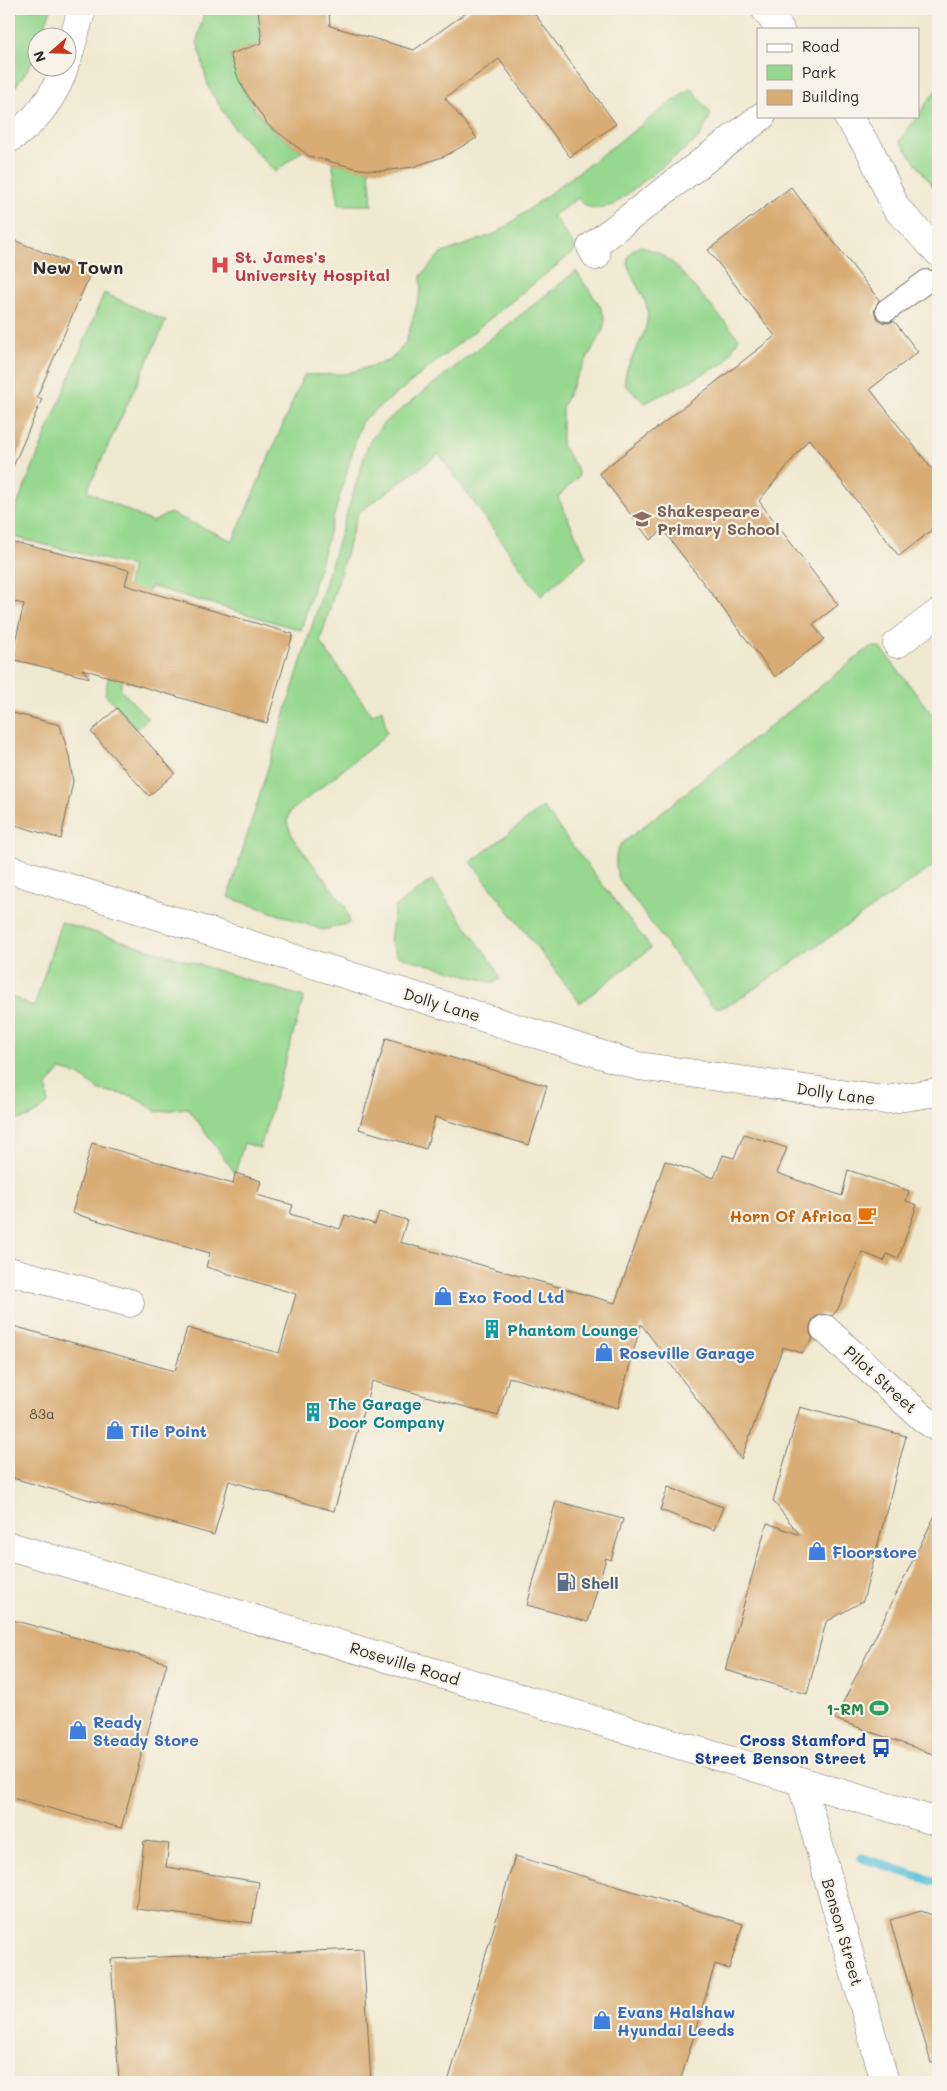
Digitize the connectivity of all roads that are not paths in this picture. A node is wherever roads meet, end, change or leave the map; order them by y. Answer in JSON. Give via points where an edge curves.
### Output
{"nodes":[{"id":1,"x":82,"y":9,"type":"edge"},
{"id":2,"x":765,"y":9,"type":"edge"},
{"id":3,"x":76,"y":28,"type":"edge"},
{"id":4,"x":779,"y":28,"type":"edge"},
{"id":5,"x":61,"y":78,"type":"edge"},
{"id":6,"x":759,"y":118,"type":"edge"},
{"id":7,"x":848,"y":118,"type":"edge"},
{"id":8,"x":9,"y":139,"type":"edge"},
{"id":9,"x":589,"y":252,"type":"dead end"},
{"id":10,"x":938,"y":252,"type":"edge"},
{"id":11,"x":927,"y":281,"type":"dead end"},
{"id":12,"x":887,"y":310,"type":"dead end"},
{"id":13,"x":938,"y":613,"type":"edge"},
{"id":14,"x":897,"y":644,"type":"dead end"},
{"id":15,"x":9,"y":869,"type":"edge"},
{"id":16,"x":938,"y":1092,"type":"edge"},
{"id":17,"x":9,"y":1270,"type":"edge"},
{"id":18,"x":130,"y":1304,"type":"dead end"},
{"id":19,"x":825,"y":1328,"type":"dead end"},
{"id":20,"x":938,"y":1428,"type":"edge"},
{"id":21,"x":9,"y":1546,"type":"edge"},
{"id":22,"x":800,"y":1781,"type":"junction"},
{"id":23,"x":938,"y":1822,"type":"edge"},
{"id":24,"x":885,"y":2082,"type":"edge"}],
"edges":[{"from":1,"to":3,"type":"street"},
{"from":2,"to":4,"type":"street"},
{"from":5,"to":8,"type":"street","via":[[39,113]]},
{"from":6,"to":9,"type":"street"},
{"from":7,"to":10,"type":"street","via":[[870,150],[896,208]]},
{"from":11,"to":12,"type":"street"},
{"from":13,"to":14,"type":"street"},
{"from":15,"to":16,"type":"street","name":"Dolly Lane","via":[[638,1066],[885,1100]]},
{"from":17,"to":18,"type":"street"},
{"from":19,"to":20,"type":"street","name":"Pilot Street","via":[[924,1419]]},
{"from":21,"to":22,"type":"street","name":"Roseville Road"},
{"from":22,"to":23,"type":"street","name":"Roseville Road"},
{"from":22,"to":24,"type":"street","name":"Benson Street"}]}
